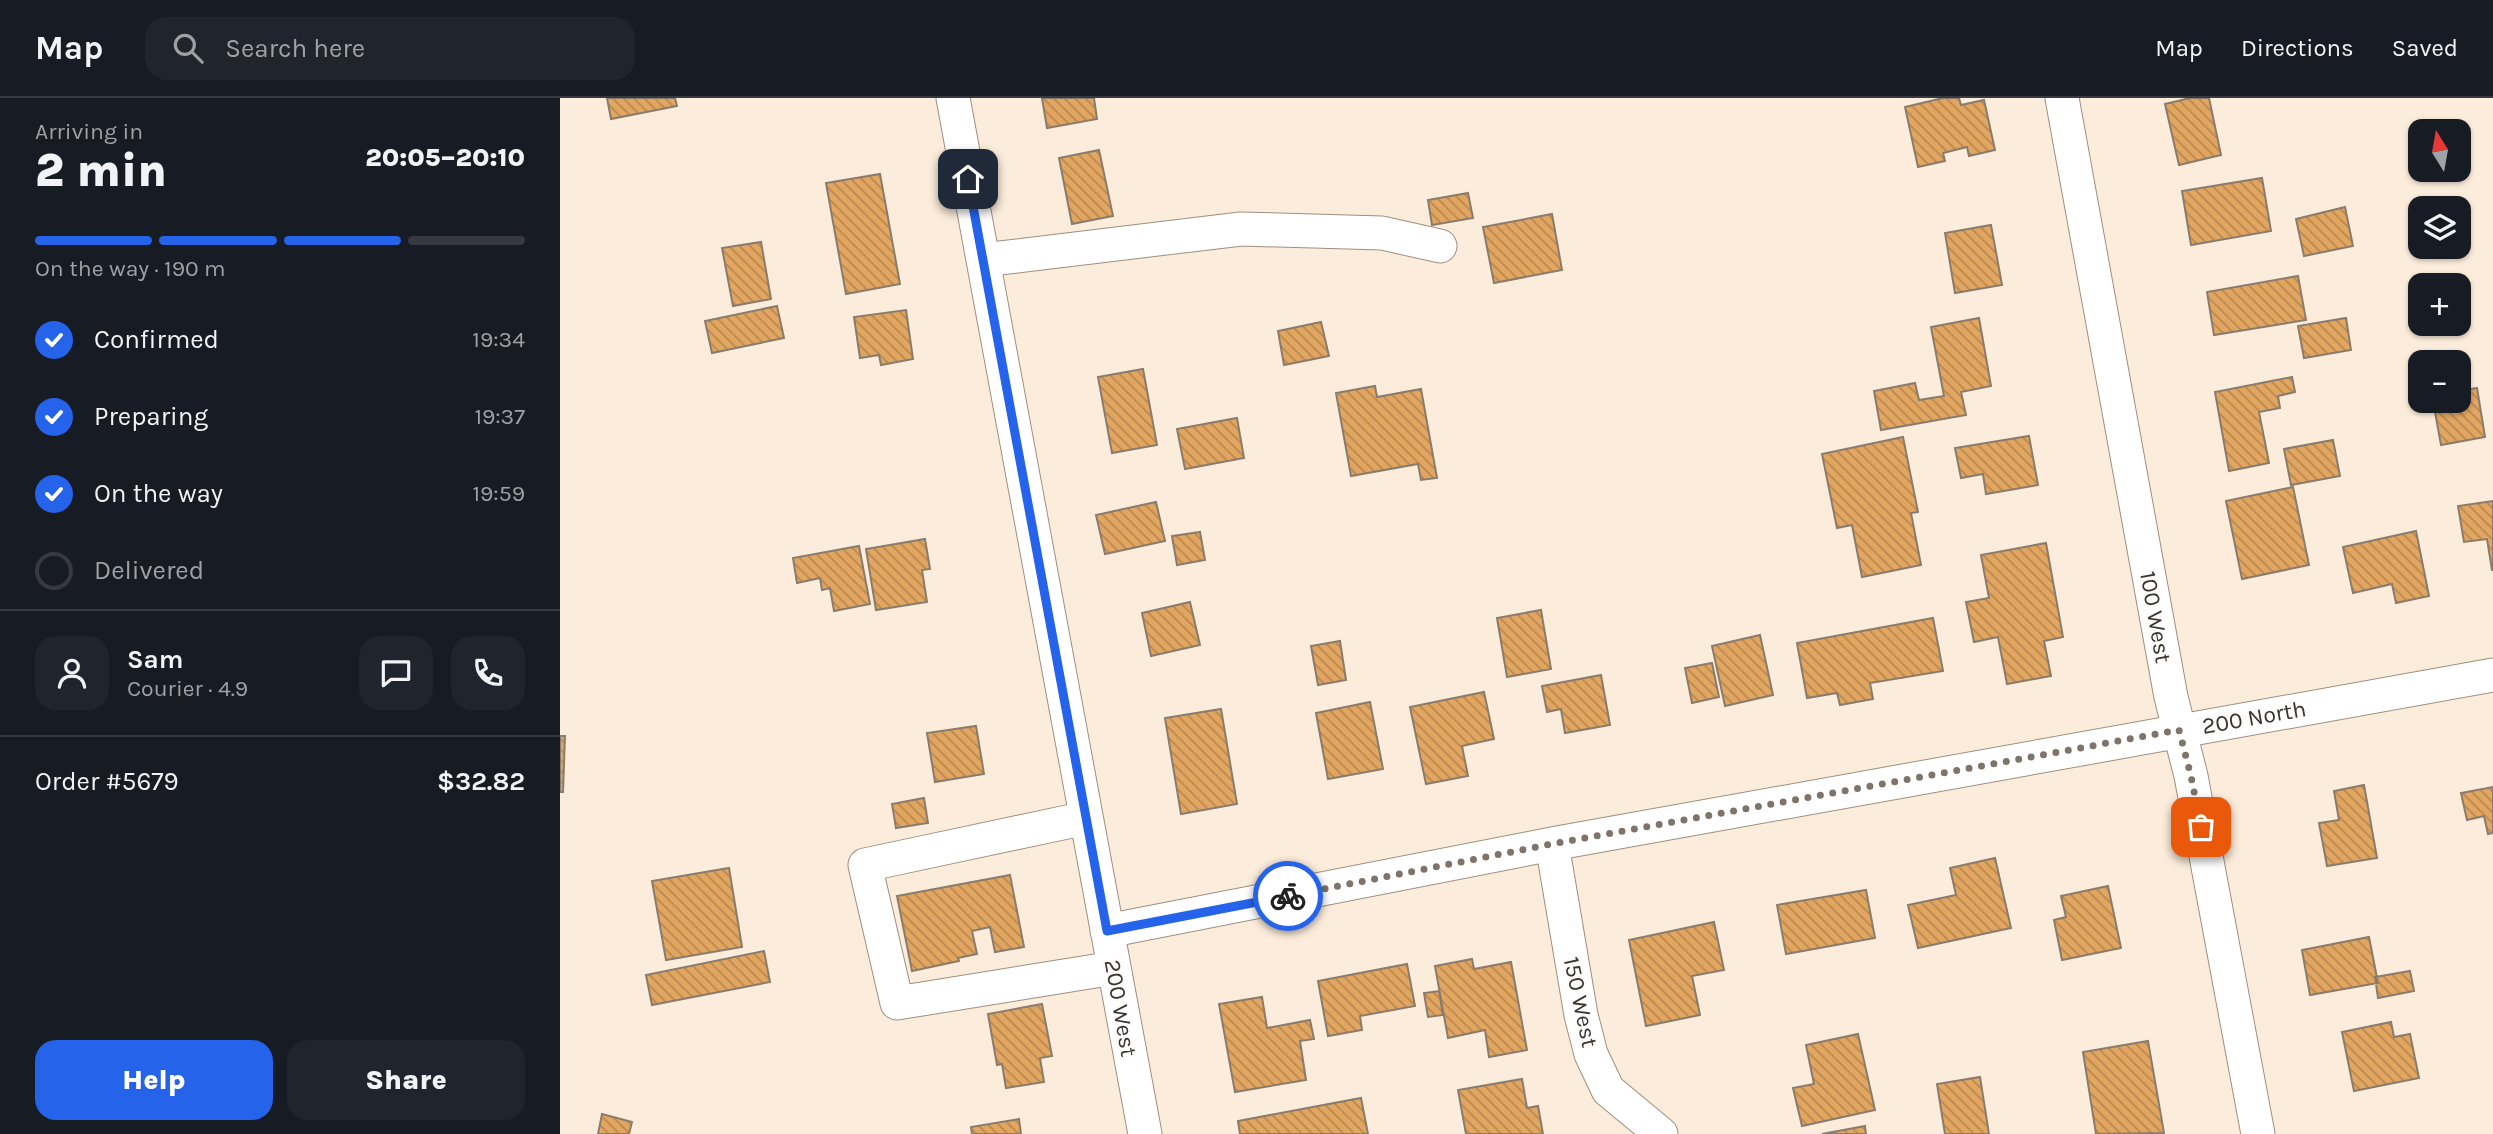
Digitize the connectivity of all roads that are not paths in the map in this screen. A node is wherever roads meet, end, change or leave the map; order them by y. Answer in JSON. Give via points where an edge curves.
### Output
{"nodes":[{"id":1,"x":953,"y":98,"type":"edge"},
{"id":2,"x":2062,"y":98,"type":"edge"},
{"id":3,"x":1440,"y":246,"type":"dead end"},
{"id":4,"x":983,"y":260,"type":"junction"},
{"id":5,"x":2493,"y":675,"type":"edge"},
{"id":6,"x":2179,"y":730,"type":"junction"},
{"id":7,"x":1086,"y":818,"type":"junction"},
{"id":8,"x":1552,"y":844,"type":"junction"},
{"id":9,"x":1107,"y":931,"type":"junction"},
{"id":10,"x":1114,"y":968,"type":"junction"},
{"id":11,"x":1145,"y":1134,"type":"edge"},
{"id":12,"x":1661,"y":1134,"type":"edge"},
{"id":13,"x":2258,"y":1134,"type":"edge"}],
"edges":[{"from":1,"to":4,"type":"street","name":"200 West"},
{"from":2,"to":6,"type":"street","name":"100 West"},
{"from":3,"to":4,"type":"street","via":[[1382,233],[1241,229]]},
{"from":4,"to":7,"type":"street","name":"200 West"},
{"from":5,"to":6,"type":"street","name":"200 North"},
{"from":6,"to":8,"type":"street","name":"200 North"},
{"from":6,"to":13,"type":"street","name":"100 West"},
{"from":7,"to":9,"type":"street","name":"200 West"},
{"from":7,"to":10,"type":"street","via":[[865,865],[897,1003]]},
{"from":8,"to":9,"type":"street","name":"200 North"},
{"from":8,"to":12,"type":"street","name":"150 West","via":[[1591,1054],[1608,1090]]},
{"from":9,"to":10,"type":"street","name":"200 West"},
{"from":10,"to":11,"type":"street","name":"200 West"}]}
